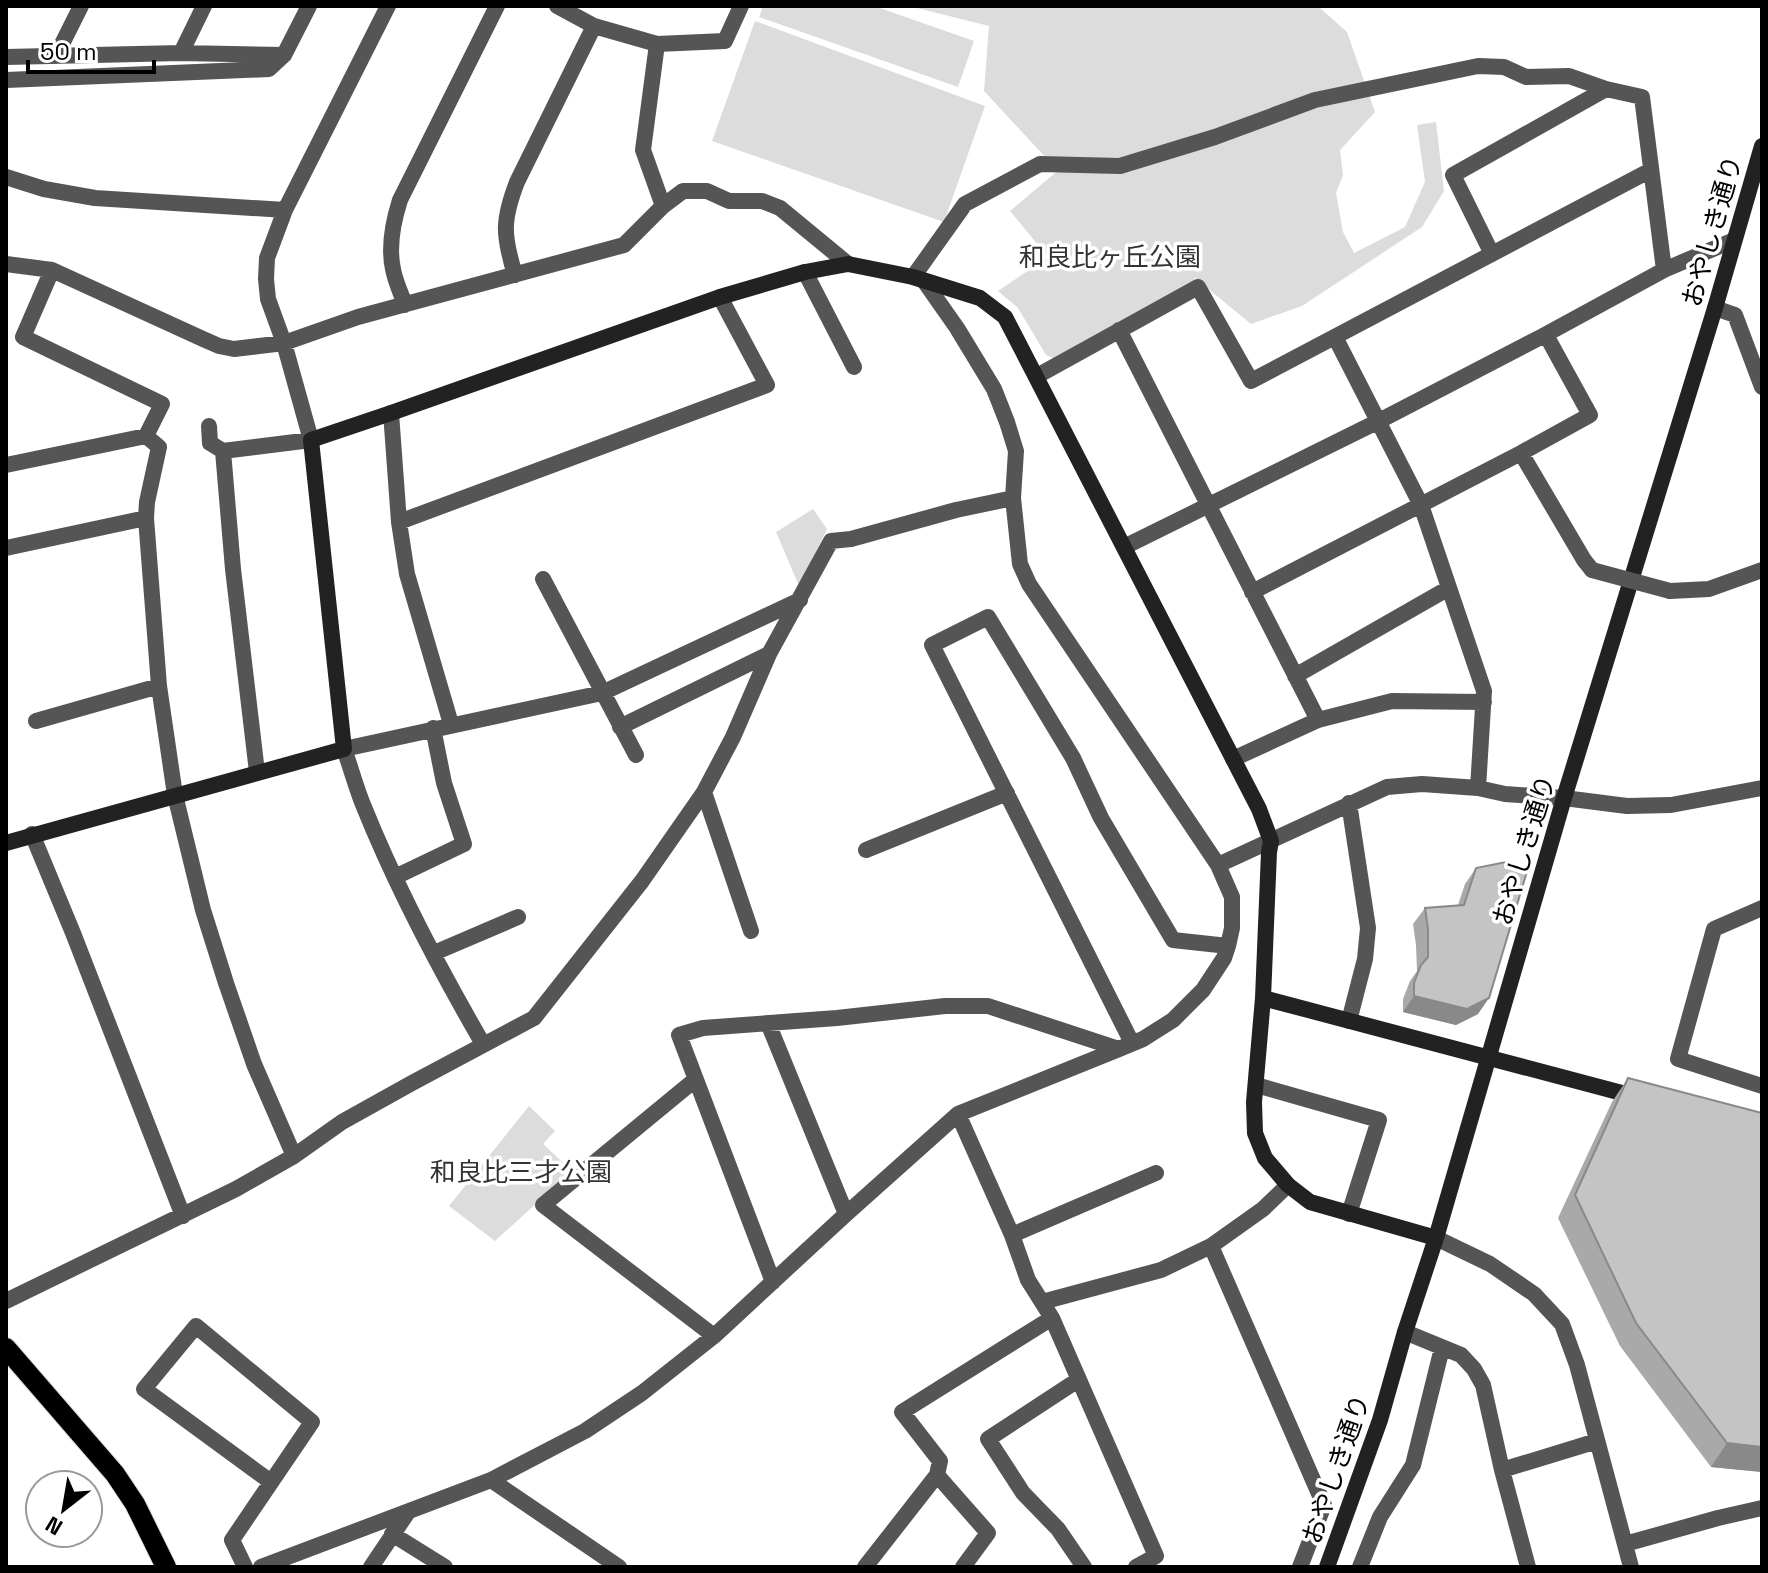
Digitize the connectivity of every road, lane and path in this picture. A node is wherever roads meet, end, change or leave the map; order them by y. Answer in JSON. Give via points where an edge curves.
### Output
{"nodes":[{"id":1,"x":81,"y":6,"type":"edge"},
{"id":2,"x":204,"y":6,"type":"edge"},
{"id":3,"x":309,"y":6,"type":"edge"},
{"id":4,"x":388,"y":6,"type":"edge"},
{"id":5,"x":497,"y":6,"type":"edge"},
{"id":6,"x":557,"y":6,"type":"edge"},
{"id":7,"x":741,"y":6,"type":"edge"},
{"id":8,"x":594,"y":26,"type":"junction"},
{"id":9,"x":657,"y":44,"type":"junction"},
{"id":10,"x":181,"y":53,"type":"junction"},
{"id":11,"x":284,"y":55,"type":"junction"},
{"id":12,"x":56,"y":56,"type":"junction"},
{"id":13,"x":6,"y":57,"type":"edge"},
{"id":14,"x":6,"y":80,"type":"edge"},
{"id":15,"x":1606,"y":89,"type":"junction"},
{"id":16,"x":1762,"y":146,"type":"edge"},
{"id":17,"x":1651,"y":170,"type":"junction"},
{"id":18,"x":6,"y":177,"type":"edge"},
{"id":19,"x":663,"y":206,"type":"junction"},
{"id":20,"x":285,"y":210,"type":"junction"},
{"id":21,"x":1734,"y":240,"type":"junction"},
{"id":22,"x":1492,"y":254,"type":"junction"},
{"id":23,"x":6,"y":264,"type":"edge"},
{"id":24,"x":848,"y":264,"type":"junction"},
{"id":25,"x":52,"y":270,"type":"junction"},
{"id":26,"x":1664,"y":270,"type":"junction"},
{"id":27,"x":805,"y":272,"type":"junction"},
{"id":28,"x":515,"y":275,"type":"junction"},
{"id":29,"x":919,"y":279,"type":"junction"},
{"id":30,"x":720,"y":297,"type":"junction"},
{"id":31,"x":405,"y":305,"type":"junction"},
{"id":32,"x":1715,"y":308,"type":"junction"},
{"id":33,"x":1119,"y":330,"type":"junction"},
{"id":34,"x":1546,"y":335,"type":"junction"},
{"id":35,"x":1335,"y":337,"type":"junction"},
{"id":36,"x":284,"y":343,"type":"junction"},
{"id":37,"x":854,"y":367,"type":"dead end"},
{"id":38,"x":1037,"y":376,"type":"junction"},
{"id":39,"x":1762,"y":387,"type":"edge"},
{"id":40,"x":391,"y":413,"type":"junction"},
{"id":41,"x":1379,"y":421,"type":"junction"},
{"id":42,"x":209,"y":426,"type":"dead end"},
{"id":43,"x":146,"y":436,"type":"junction"},
{"id":44,"x":311,"y":440,"type":"junction"},
{"id":45,"x":223,"y":451,"type":"junction"},
{"id":46,"x":1521,"y":453,"type":"junction"},
{"id":47,"x":6,"y":465,"type":"edge"},
{"id":48,"x":1013,"y":498,"type":"junction"},
{"id":49,"x":1208,"y":505,"type":"junction"},
{"id":50,"x":1421,"y":505,"type":"junction"},
{"id":51,"x":146,"y":518,"type":"junction"},
{"id":52,"x":399,"y":522,"type":"junction"},
{"id":53,"x":1124,"y":547,"type":"junction"},
{"id":54,"x":6,"y":548,"type":"edge"},
{"id":55,"x":1762,"y":570,"type":"edge"},
{"id":56,"x":543,"y":579,"type":"dead end"},
{"id":57,"x":1449,"y":588,"type":"junction"},
{"id":58,"x":1252,"y":592,"type":"junction"},
{"id":59,"x":800,"y":600,"type":"junction"},
{"id":60,"x":769,"y":654,"type":"junction"},
{"id":61,"x":1295,"y":676,"type":"junction"},
{"id":62,"x":159,"y":686,"type":"junction"},
{"id":63,"x":602,"y":693,"type":"junction"},
{"id":64,"x":1484,"y":702,"type":"junction"},
{"id":65,"x":1318,"y":720,"type":"junction"},
{"id":66,"x":36,"y":721,"type":"dead end"},
{"id":67,"x":451,"y":724,"type":"junction"},
{"id":68,"x":620,"y":727,"type":"junction"},
{"id":69,"x":433,"y":728,"type":"junction"},
{"id":70,"x":344,"y":749,"type":"junction"},
{"id":71,"x":636,"y":755,"type":"dead end"},
{"id":72,"x":1233,"y":759,"type":"junction"},
{"id":73,"x":257,"y":772,"type":"junction"},
{"id":74,"x":1478,"y":788,"type":"junction"},
{"id":75,"x":1762,"y":789,"type":"edge"},
{"id":76,"x":704,"y":792,"type":"junction"},
{"id":77,"x":1007,"y":793,"type":"junction"},
{"id":78,"x":175,"y":795,"type":"junction"},
{"id":79,"x":1564,"y":798,"type":"junction"},
{"id":80,"x":1349,"y":803,"type":"junction"},
{"id":81,"x":32,"y":834,"type":"junction"},
{"id":82,"x":1271,"y":841,"type":"junction"},
{"id":83,"x":6,"y":843,"type":"edge"},
{"id":84,"x":866,"y":850,"type":"dead end"},
{"id":85,"x":1218,"y":865,"type":"junction"},
{"id":86,"x":395,"y":877,"type":"junction"},
{"id":87,"x":1762,"y":908,"type":"edge"},
{"id":88,"x":518,"y":917,"type":"dead end"},
{"id":89,"x":751,"y":931,"type":"dead end"},
{"id":90,"x":1228,"y":946,"type":"junction"},
{"id":91,"x":434,"y":953,"type":"junction"},
{"id":92,"x":1263,"y":998,"type":"junction"},
{"id":93,"x":1349,"y":1021,"type":"junction"},
{"id":94,"x":768,"y":1023,"type":"junction"},
{"id":95,"x":483,"y":1044,"type":"junction"},
{"id":96,"x":1126,"y":1046,"type":"junction"},
{"id":97,"x":1489,"y":1057,"type":"junction"},
{"id":98,"x":696,"y":1079,"type":"junction"},
{"id":99,"x":1256,"y":1085,"type":"junction"},
{"id":100,"x":1762,"y":1086,"type":"edge"},
{"id":101,"x":1656,"y":1102,"type":"edge"},
{"id":102,"x":958,"y":1114,"type":"junction"},
{"id":103,"x":294,"y":1156,"type":"junction"},
{"id":104,"x":1156,"y":1173,"type":"dead end"},
{"id":105,"x":1288,"y":1185,"type":"junction"},
{"id":106,"x":846,"y":1214,"type":"junction"},
{"id":107,"x":1349,"y":1214,"type":"junction"},
{"id":108,"x":183,"y":1216,"type":"junction"},
{"id":109,"x":1012,"y":1235,"type":"junction"},
{"id":110,"x":1436,"y":1238,"type":"junction"},
{"id":111,"x":1211,"y":1246,"type":"junction"},
{"id":112,"x":773,"y":1282,"type":"junction"},
{"id":113,"x":6,"y":1301,"type":"edge"},
{"id":114,"x":1042,"y":1302,"type":"junction"},
{"id":115,"x":1052,"y":1318,"type":"junction"},
{"id":116,"x":1405,"y":1332,"type":"junction"},
{"id":117,"x":714,"y":1336,"type":"junction"},
{"id":118,"x":6,"y":1348,"type":"edge"},
{"id":119,"x":1442,"y":1348,"type":"junction"},
{"id":120,"x":1078,"y":1380,"type":"junction"},
{"id":121,"x":1597,"y":1441,"type":"junction"},
{"id":122,"x":1502,"y":1470,"type":"junction"},
{"id":123,"x":937,"y":1475,"type":"junction"},
{"id":124,"x":491,"y":1480,"type":"junction"},
{"id":125,"x":271,"y":1482,"type":"junction"},
{"id":126,"x":1762,"y":1508,"type":"edge"},
{"id":127,"x":408,"y":1512,"type":"junction"},
{"id":128,"x":392,"y":1534,"type":"junction"},
{"id":129,"x":1625,"y":1544,"type":"junction"},
{"id":130,"x":166,"y":1567,"type":"edge"},
{"id":131,"x":245,"y":1567,"type":"edge"},
{"id":132,"x":261,"y":1567,"type":"edge"},
{"id":133,"x":371,"y":1567,"type":"edge"},
{"id":134,"x":445,"y":1567,"type":"edge"},
{"id":135,"x":619,"y":1567,"type":"edge"},
{"id":136,"x":865,"y":1567,"type":"edge"},
{"id":137,"x":963,"y":1567,"type":"edge"},
{"id":138,"x":1084,"y":1567,"type":"edge"},
{"id":139,"x":1136,"y":1567,"type":"edge"},
{"id":140,"x":1300,"y":1567,"type":"edge"},
{"id":141,"x":1327,"y":1567,"type":"edge"},
{"id":142,"x":1360,"y":1567,"type":"edge"},
{"id":143,"x":1528,"y":1567,"type":"edge"},
{"id":144,"x":1631,"y":1567,"type":"edge"}],
"edges":[{"from":1,"to":12,"type":"street"},
{"from":2,"to":10,"type":"street"},
{"from":3,"to":11,"type":"street"},
{"from":4,"to":20,"type":"street"},
{"from":5,"to":31,"type":"street","via":[[393,221],[392,268]]},
{"from":6,"to":8,"type":"street"},
{"from":7,"to":9,"type":"street","via":[[725,41]]},
{"from":8,"to":9,"type":"street"},
{"from":8,"to":28,"type":"street","via":[[508,206],[504,226]]},
{"from":9,"to":19,"type":"street","via":[[643,150]]},
{"from":10,"to":11,"type":"street"},
{"from":10,"to":12,"type":"street"},
{"from":11,"to":14,"type":"street","via":[[269,69]]},
{"from":12,"to":13,"type":"street"},
{"from":15,"to":17,"type":"street","via":[[1642,97]]},
{"from":15,"to":22,"type":"street","via":[[1453,175]]},
{"from":15,"to":29,"type":"street","via":[[1569,76],[1526,77],[1504,67],[1478,66],[1315,100],[1120,166],[1040,164],[965,204]]},
{"from":16,"to":21,"type":"street","name":"おやしき通り"},
{"from":17,"to":22,"type":"street"},
{"from":17,"to":26,"type":"street"},
{"from":18,"to":20,"type":"street","via":[[95,198]]},
{"from":19,"to":24,"type":"street","via":[[683,191],[707,191],[729,201],[762,201],[780,208]]},
{"from":19,"to":28,"type":"street","via":[[624,245]]},
{"from":20,"to":36,"type":"street","via":[[267,258],[266,279]]},
{"from":21,"to":26,"type":"street"},
{"from":21,"to":32,"type":"street","name":"おやしき通り"},
{"from":22,"to":35,"type":"street"},
{"from":23,"to":25,"type":"street"},
{"from":24,"to":27,"type":"street"},
{"from":24,"to":29,"type":"street"},
{"from":25,"to":36,"type":"street","via":[[219,346]]},
{"from":25,"to":43,"type":"street","via":[[23,337],[162,404]]},
{"from":26,"to":34,"type":"street"},
{"from":27,"to":30,"type":"street"},
{"from":27,"to":37,"type":"street"},
{"from":28,"to":31,"type":"street"},
{"from":29,"to":38,"type":"street","via":[[980,298],[996,309]]},
{"from":29,"to":48,"type":"street","via":[[994,389],[1016,451]]},
{"from":30,"to":40,"type":"street"},
{"from":30,"to":52,"type":"street","via":[[767,385]]},
{"from":31,"to":36,"type":"street"},
{"from":32,"to":39,"type":"street","via":[[1735,315]]},
{"from":32,"to":79,"type":"street","name":"おやしき通り"},
{"from":33,"to":35,"type":"street","via":[[1198,287],[1251,381]]},
{"from":33,"to":38,"type":"street"},
{"from":33,"to":49,"type":"street"},
{"from":34,"to":41,"type":"street"},
{"from":34,"to":46,"type":"street","via":[[1590,415]]},
{"from":35,"to":41,"type":"street"},
{"from":36,"to":44,"type":"street"},
{"from":38,"to":53,"type":"street"},
{"from":40,"to":44,"type":"street"},
{"from":40,"to":52,"type":"street"},
{"from":41,"to":49,"type":"street"},
{"from":41,"to":50,"type":"street"},
{"from":42,"to":45,"type":"street","via":[[210,443]]},
{"from":43,"to":47,"type":"street"},
{"from":43,"to":51,"type":"street","via":[[159,447]]},
{"from":44,"to":45,"type":"street"},
{"from":44,"to":70,"type":"street"},
{"from":45,"to":73,"type":"street"},
{"from":46,"to":50,"type":"street"},
{"from":46,"to":55,"type":"street","bridge":true,"via":[[1592,570],[1670,591],[1709,589]]},
{"from":48,"to":59,"type":"street","via":[[831,541]]},
{"from":48,"to":85,"type":"street","via":[[1020,564],[1029,584]]},
{"from":49,"to":53,"type":"street"},
{"from":49,"to":58,"type":"street"},
{"from":50,"to":57,"type":"street"},
{"from":50,"to":58,"type":"street"},
{"from":51,"to":54,"type":"street"},
{"from":51,"to":62,"type":"street"},
{"from":52,"to":67,"type":"street","via":[[407,574]]},
{"from":53,"to":72,"type":"street"},
{"from":56,"to":63,"type":"street"},
{"from":57,"to":61,"type":"street"},
{"from":57,"to":64,"type":"street"},
{"from":58,"to":61,"type":"street"},
{"from":59,"to":60,"type":"street"},
{"from":59,"to":63,"type":"street"},
{"from":60,"to":68,"type":"street"},
{"from":60,"to":76,"type":"street"},
{"from":61,"to":65,"type":"street"},
{"from":62,"to":66,"type":"street"},
{"from":62,"to":78,"type":"street"},
{"from":63,"to":67,"type":"street"},
{"from":63,"to":68,"type":"street"},
{"from":64,"to":65,"type":"street","via":[[1392,701]]},
{"from":64,"to":74,"type":"street"},
{"from":65,"to":72,"type":"street"},
{"from":67,"to":69,"type":"street"},
{"from":68,"to":71,"type":"street"},
{"from":69,"to":70,"type":"street"},
{"from":69,"to":86,"type":"street","via":[[464,844]]},
{"from":70,"to":73,"type":"street"},
{"from":70,"to":86,"type":"street","via":[[362,805]]},
{"from":72,"to":82,"type":"street"},
{"from":73,"to":78,"type":"street"},
{"from":74,"to":79,"type":"street"},
{"from":74,"to":80,"type":"street","via":[[1387,787]]},
{"from":75,"to":79,"type":"street","via":[[1671,805]]},
{"from":76,"to":89,"type":"street"},
{"from":76,"to":95,"type":"street","via":[[534,1018]]},
{"from":77,"to":84,"type":"street"},
{"from":77,"to":90,"type":"street","via":[[932,645],[988,617],[1173,940]]},
{"from":77,"to":96,"type":"street"},
{"from":78,"to":81,"type":"street"},
{"from":78,"to":103,"type":"street","via":[[226,983]]},
{"from":79,"to":97,"type":"street","name":"おやしき通り"},
{"from":80,"to":82,"type":"street"},
{"from":80,"to":93,"type":"street","via":[[1368,928]]},
{"from":81,"to":83,"type":"street"},
{"from":81,"to":108,"type":"street"},
{"from":82,"to":85,"type":"street"},
{"from":82,"to":92,"type":"street"},
{"from":85,"to":90,"type":"street","via":[[1232,897]]},
{"from":86,"to":91,"type":"street"},
{"from":87,"to":100,"type":"street","via":[[1714,929],[1678,1059]]},
{"from":88,"to":91,"type":"street"},
{"from":90,"to":96,"type":"street","via":[[1203,990],[1173,1020]]},
{"from":91,"to":95,"type":"street"},
{"from":92,"to":93,"type":"street"},
{"from":92,"to":99,"type":"street"},
{"from":93,"to":97,"type":"street"},
{"from":94,"to":96,"type":"street","via":[[988,1006]]},
{"from":94,"to":98,"type":"street","via":[[679,1035]]},
{"from":94,"to":106,"type":"street"},
{"from":95,"to":103,"type":"street","via":[[342,1122]]},
{"from":96,"to":102,"type":"street"},
{"from":97,"to":101,"type":"street"},
{"from":97,"to":110,"type":"street","name":"おやしき通り"},
{"from":98,"to":112,"type":"street"},
{"from":98,"to":117,"type":"street","via":[[543,1205]]},
{"from":99,"to":105,"type":"street","via":[[1255,1133],[1265,1158]]},
{"from":99,"to":107,"type":"street","via":[[1379,1120]]},
{"from":102,"to":106,"type":"street"},
{"from":102,"to":109,"type":"street"},
{"from":103,"to":108,"type":"street"},
{"from":104,"to":109,"type":"street"},
{"from":105,"to":107,"type":"street","via":[[1310,1202]]},
{"from":105,"to":111,"type":"street"},
{"from":106,"to":112,"type":"street"},
{"from":107,"to":110,"type":"street"},
{"from":108,"to":113,"type":"street"},
{"from":109,"to":114,"type":"street"},
{"from":110,"to":116,"type":"street","name":"おやしき通り"},
{"from":110,"to":121,"type":"street","via":[[1490,1264],[1534,1294],[1562,1324]]},
{"from":111,"to":114,"type":"street","via":[[1161,1270]]},
{"from":111,"to":140,"type":"street","via":[[1324,1505]]},
{"from":112,"to":117,"type":"street"},
{"from":114,"to":115,"type":"street"},
{"from":115,"to":120,"type":"street"},
{"from":115,"to":123,"type":"street","via":[[902,1412],[940,1461]]},
{"from":116,"to":119,"type":"street"},
{"from":116,"to":141,"type":"street","name":"おやしき通り"},
{"from":117,"to":124,"type":"street","via":[[585,1431]]},
{"from":118,"to":130,"type":"main road","via":[[115,1474]]},
{"from":119,"to":122,"type":"street","via":[[1461,1355],[1483,1385]]},
{"from":119,"to":142,"type":"street","via":[[1413,1465],[1380,1517]]},
{"from":120,"to":138,"type":"street","via":[[988,1439],[1023,1493],[1058,1529]]},
{"from":120,"to":139,"type":"street","via":[[1156,1556]]},
{"from":121,"to":122,"type":"street"},
{"from":121,"to":129,"type":"street"},
{"from":122,"to":143,"type":"street"},
{"from":123,"to":136,"type":"street"},
{"from":123,"to":137,"type":"street","via":[[988,1533]]},
{"from":124,"to":127,"type":"street"},
{"from":124,"to":135,"type":"street"},
{"from":125,"to":125,"type":"street","via":[[312,1422],[196,1326],[144,1389]]},
{"from":125,"to":131,"type":"street","via":[[232,1540]]},
{"from":126,"to":129,"type":"street"},
{"from":127,"to":128,"type":"street"},
{"from":127,"to":132,"type":"street"},
{"from":128,"to":133,"type":"street"},
{"from":128,"to":134,"type":"street"},
{"from":129,"to":144,"type":"street"}]}
